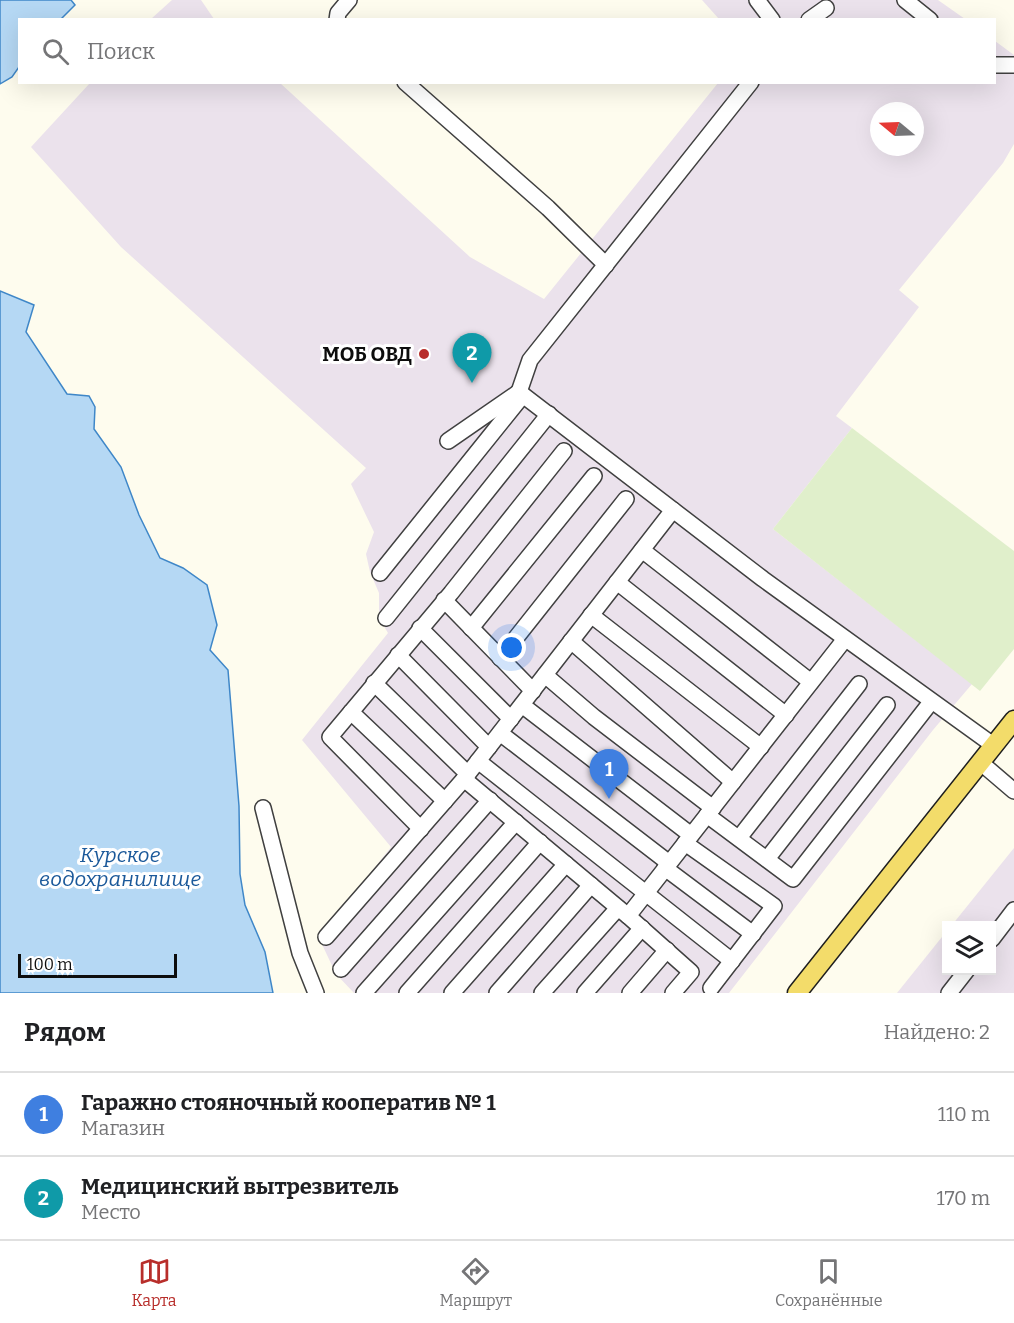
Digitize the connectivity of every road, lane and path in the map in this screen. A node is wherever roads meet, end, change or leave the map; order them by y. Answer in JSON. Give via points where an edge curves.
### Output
{"nodes":[{"id":1,"x":349,"y":0,"type":"edge"},
{"id":2,"x":757,"y":0,"type":"edge"},
{"id":3,"x":905,"y":0,"type":"edge"},
{"id":4,"x":826,"y":8,"type":"dead end"},
{"id":5,"x":337,"y":18,"type":"edge"},
{"id":6,"x":770,"y":18,"type":"edge"},
{"id":7,"x":812,"y":18,"type":"edge"},
{"id":8,"x":928,"y":18,"type":"edge"},
{"id":9,"x":996,"y":65,"type":"edge"},
{"id":10,"x":1014,"y":65,"type":"edge"},
{"id":11,"x":407,"y":84,"type":"edge"},
{"id":12,"x":749,"y":84,"type":"edge"},
{"id":13,"x":606,"y":265,"type":"junction"},
{"id":14,"x":521,"y":393,"type":"junction"},
{"id":15,"x":549,"y":414,"type":"junction"},
{"id":16,"x":448,"y":441,"type":"dead end"},
{"id":17,"x":564,"y":451,"type":"dead end"},
{"id":18,"x":594,"y":476,"type":"dead end"},
{"id":19,"x":626,"y":499,"type":"dead end"},
{"id":20,"x":673,"y":510,"type":"junction"},
{"id":21,"x":642,"y":550,"type":"junction"},
{"id":22,"x":380,"y":573,"type":"dead end"},
{"id":23,"x":617,"y":582,"type":"junction"},
{"id":24,"x":444,"y":600,"type":"junction"},
{"id":25,"x":591,"y":615,"type":"junction"},
{"id":26,"x":387,"y":618,"type":"dead end"},
{"id":27,"x":420,"y":628,"type":"junction"},
{"id":28,"x":471,"y":628,"type":"junction"},
{"id":29,"x":845,"y":639,"type":"junction"},
{"id":30,"x":571,"y":641,"type":"junction"},
{"id":31,"x":398,"y":655,"type":"junction"},
{"id":32,"x":500,"y":658,"type":"junction"},
{"id":33,"x":545,"y":675,"type":"junction"},
{"id":34,"x":811,"y":682,"type":"junction"},
{"id":35,"x":374,"y":683,"type":"junction"},
{"id":36,"x":859,"y":684,"type":"dead end"},
{"id":37,"x":533,"y":691,"type":"junction"},
{"id":38,"x":932,"y":702,"type":"junction"},
{"id":39,"x":522,"y":705,"type":"junction"},
{"id":40,"x":887,"y":705,"type":"dead end"},
{"id":41,"x":351,"y":712,"type":"junction"},
{"id":42,"x":786,"y":715,"type":"junction"},
{"id":43,"x":511,"y":719,"type":"junction"},
{"id":44,"x":1014,"y":720,"type":"edge"},
{"id":45,"x":500,"y":733,"type":"junction"},
{"id":46,"x":993,"y":745,"type":"junction"},
{"id":47,"x":489,"y":747,"type":"junction"},
{"id":48,"x":760,"y":747,"type":"junction"},
{"id":49,"x":478,"y":761,"type":"junction"},
{"id":50,"x":980,"y":762,"type":"junction"},
{"id":51,"x":466,"y":776,"type":"junction"},
{"id":52,"x":733,"y":782,"type":"junction"},
{"id":53,"x":1014,"y":791,"type":"edge"},
{"id":54,"x":445,"y":801,"type":"junction"},
{"id":55,"x":490,"y":801,"type":"junction"},
{"id":56,"x":263,"y":808,"type":"dead end"},
{"id":57,"x":710,"y":811,"type":"junction"},
{"id":58,"x":516,"y":822,"type":"junction"},
{"id":59,"x":421,"y":829,"type":"junction"},
{"id":60,"x":739,"y":838,"type":"junction"},
{"id":61,"x":688,"y":839,"type":"junction"},
{"id":62,"x":540,"y":842,"type":"junction"},
{"id":63,"x":767,"y":860,"type":"junction"},
{"id":64,"x":566,"y":864,"type":"junction"},
{"id":65,"x":667,"y":866,"type":"junction"},
{"id":66,"x":591,"y":885,"type":"junction"},
{"id":67,"x":646,"y":892,"type":"junction"},
{"id":68,"x":1014,"y":910,"type":"edge"},
{"id":69,"x":623,"y":912,"type":"junction"},
{"id":70,"x":642,"y":928,"type":"junction"},
{"id":71,"x":753,"y":934,"type":"junction"},
{"id":72,"x":996,"y":934,"type":"edge"},
{"id":73,"x":326,"y":938,"type":"dead end"},
{"id":74,"x":667,"y":950,"type":"junction"},
{"id":75,"x":732,"y":960,"type":"junction"},
{"id":76,"x":341,"y":969,"type":"dead end"},
{"id":77,"x":691,"y":972,"type":"junction"},
{"id":78,"x":963,"y":975,"type":"edge"},
{"id":79,"x":709,"y":990,"type":"edge"},
{"id":80,"x":316,"y":993,"type":"edge"},
{"id":81,"x":364,"y":993,"type":"edge"},
{"id":82,"x":407,"y":993,"type":"edge"},
{"id":83,"x":452,"y":993,"type":"edge"},
{"id":84,"x":497,"y":993,"type":"edge"},
{"id":85,"x":542,"y":993,"type":"edge"},
{"id":86,"x":585,"y":993,"type":"edge"},
{"id":87,"x":630,"y":993,"type":"edge"},
{"id":88,"x":673,"y":993,"type":"edge"},
{"id":89,"x":797,"y":993,"type":"edge"},
{"id":90,"x":949,"y":993,"type":"edge"}],
"edges":[{"from":1,"to":5,"type":"street"},
{"from":2,"to":6,"type":"street"},
{"from":3,"to":8,"type":"street"},
{"from":4,"to":7,"type":"street"},
{"from":9,"to":10,"type":"street"},
{"from":11,"to":13,"type":"street","via":[[548,208]]},
{"from":12,"to":13,"type":"street"},
{"from":13,"to":14,"type":"street","via":[[530,360]]},
{"from":14,"to":15,"type":"street"},
{"from":14,"to":16,"type":"street"},
{"from":14,"to":22,"type":"street"},
{"from":15,"to":20,"type":"street"},
{"from":15,"to":26,"type":"street"},
{"from":17,"to":24,"type":"street"},
{"from":18,"to":28,"type":"street"},
{"from":19,"to":32,"type":"street"},
{"from":20,"to":21,"type":"street"},
{"from":20,"to":29,"type":"street"},
{"from":21,"to":23,"type":"street"},
{"from":21,"to":34,"type":"street"},
{"from":23,"to":25,"type":"street"},
{"from":23,"to":42,"type":"street"},
{"from":24,"to":27,"type":"street"},
{"from":24,"to":28,"type":"street"},
{"from":25,"to":30,"type":"street"},
{"from":25,"to":48,"type":"street"},
{"from":27,"to":31,"type":"street"},
{"from":27,"to":43,"type":"street"},
{"from":28,"to":32,"type":"street"},
{"from":29,"to":34,"type":"street"},
{"from":29,"to":38,"type":"street"},
{"from":30,"to":33,"type":"street"},
{"from":30,"to":52,"type":"street"},
{"from":31,"to":35,"type":"street"},
{"from":31,"to":47,"type":"street"},
{"from":32,"to":37,"type":"street"},
{"from":33,"to":37,"type":"street"},
{"from":33,"to":57,"type":"street"},
{"from":34,"to":42,"type":"street"},
{"from":35,"to":41,"type":"street"},
{"from":35,"to":51,"type":"street"},
{"from":36,"to":60,"type":"street"},
{"from":37,"to":39,"type":"street"},
{"from":38,"to":46,"type":"street"},
{"from":38,"to":63,"type":"street","via":[[793,879]]},
{"from":39,"to":43,"type":"street"},
{"from":39,"to":61,"type":"street"},
{"from":40,"to":63,"type":"street"},
{"from":41,"to":54,"type":"street"},
{"from":41,"to":59,"type":"street","via":[[330,737]]},
{"from":42,"to":48,"type":"street"},
{"from":43,"to":45,"type":"street"},
{"from":44,"to":46,"type":"main road"},
{"from":45,"to":47,"type":"street"},
{"from":45,"to":65,"type":"street"},
{"from":46,"to":50,"type":"main road"},
{"from":47,"to":49,"type":"street"},
{"from":48,"to":52,"type":"street"},
{"from":49,"to":51,"type":"street"},
{"from":49,"to":67,"type":"street"},
{"from":50,"to":53,"type":"street"},
{"from":50,"to":89,"type":"main road"},
{"from":51,"to":54,"type":"street"},
{"from":51,"to":55,"type":"street"},
{"from":52,"to":57,"type":"street"},
{"from":54,"to":59,"type":"street"},
{"from":55,"to":58,"type":"street"},
{"from":55,"to":76,"type":"street"},
{"from":56,"to":80,"type":"street","via":[[300,953]]},
{"from":57,"to":60,"type":"street"},
{"from":57,"to":61,"type":"street"},
{"from":58,"to":62,"type":"street"},
{"from":58,"to":81,"type":"street"},
{"from":59,"to":73,"type":"street"},
{"from":60,"to":63,"type":"street"},
{"from":61,"to":65,"type":"street"},
{"from":61,"to":71,"type":"street","via":[[774,906]]},
{"from":62,"to":64,"type":"street"},
{"from":62,"to":82,"type":"street"},
{"from":64,"to":66,"type":"street"},
{"from":64,"to":83,"type":"street"},
{"from":65,"to":67,"type":"street"},
{"from":65,"to":71,"type":"street"},
{"from":66,"to":69,"type":"street"},
{"from":66,"to":84,"type":"street"},
{"from":67,"to":69,"type":"street"},
{"from":67,"to":75,"type":"street"},
{"from":68,"to":72,"type":"street"},
{"from":69,"to":70,"type":"street"},
{"from":69,"to":85,"type":"street"},
{"from":70,"to":74,"type":"street"},
{"from":70,"to":86,"type":"street"},
{"from":71,"to":75,"type":"street"},
{"from":74,"to":77,"type":"street"},
{"from":74,"to":87,"type":"street"},
{"from":75,"to":79,"type":"street"},
{"from":77,"to":79,"type":"street"},
{"from":77,"to":88,"type":"street"},
{"from":78,"to":90,"type":"street"}]}
